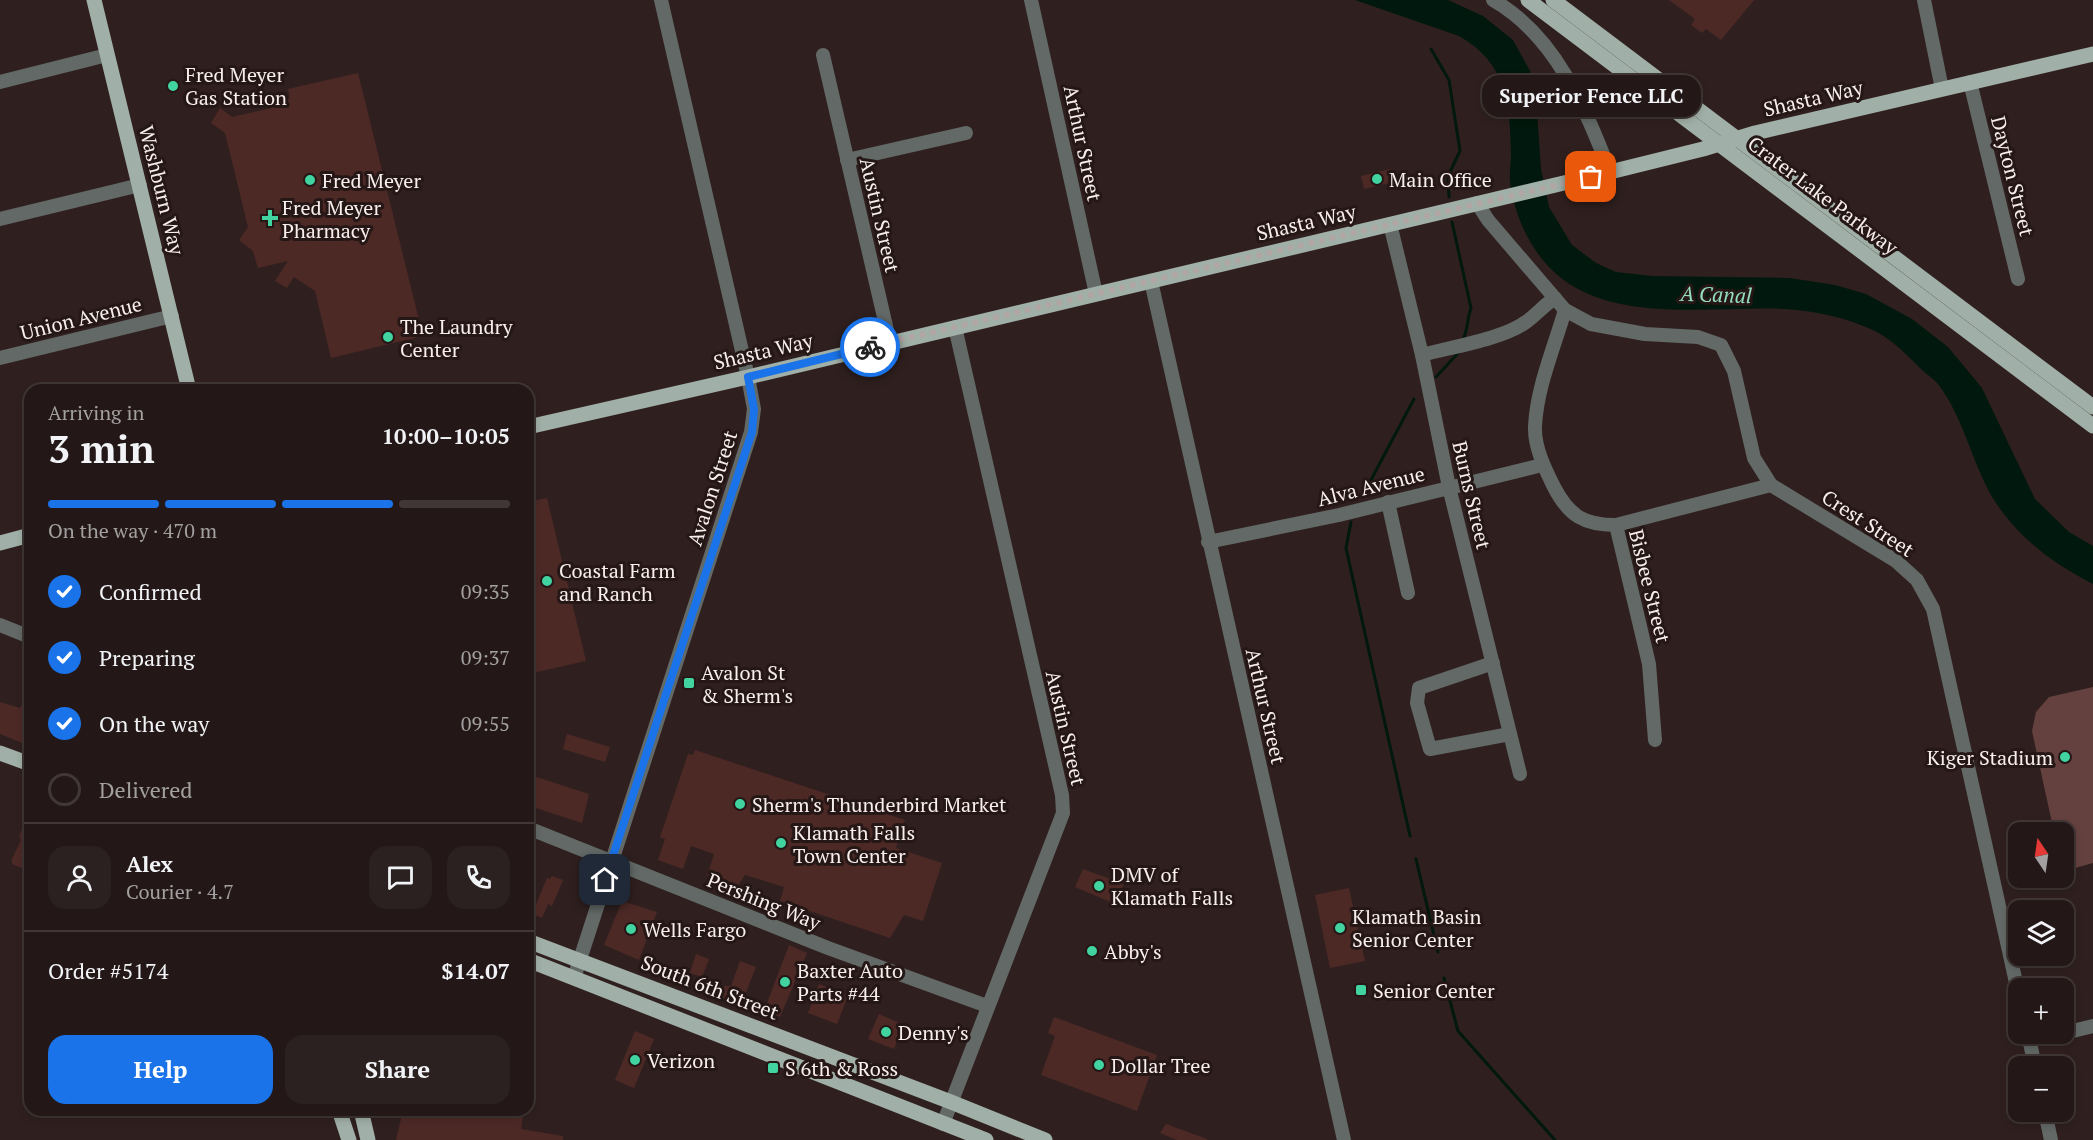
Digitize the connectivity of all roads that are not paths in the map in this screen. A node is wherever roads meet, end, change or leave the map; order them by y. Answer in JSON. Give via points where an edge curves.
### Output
{"nodes":[{"id":1,"x":94,"y":0,"type":"edge"},
{"id":2,"x":661,"y":0,"type":"edge"},
{"id":3,"x":1031,"y":0,"type":"edge"},
{"id":4,"x":1493,"y":0,"type":"edge"},
{"id":5,"x":1528,"y":0,"type":"edge"},
{"id":6,"x":1553,"y":0,"type":"edge"},
{"id":7,"x":1924,"y":0,"type":"edge"},
{"id":8,"x":2093,"y":54,"type":"edge"},
{"id":9,"x":107,"y":55,"type":"junction"},
{"id":10,"x":824,"y":55,"type":"dead end"},
{"id":11,"x":0,"y":82,"type":"edge"},
{"id":12,"x":1970,"y":82,"type":"junction"},
{"id":13,"x":1942,"y":89,"type":"junction"},
{"id":14,"x":966,"y":133,"type":"dead end"},
{"id":15,"x":1737,"y":139,"type":"junction"},
{"id":16,"x":1720,"y":144,"type":"junction"},
{"id":17,"x":847,"y":160,"type":"junction"},
{"id":18,"x":1610,"y":172,"type":"junction"},
{"id":19,"x":140,"y":185,"type":"junction"},
{"id":20,"x":1477,"y":203,"type":"junction"},
{"id":21,"x":0,"y":219,"type":"edge"},
{"id":22,"x":1390,"y":224,"type":"junction"},
{"id":23,"x":2018,"y":279,"type":"dead end"},
{"id":24,"x":1151,"y":281,"type":"junction"},
{"id":25,"x":1096,"y":294,"type":"junction"},
{"id":26,"x":1555,"y":298,"type":"junction"},
{"id":27,"x":1565,"y":310,"type":"junction"},
{"id":28,"x":172,"y":316,"type":"junction"},
{"id":29,"x":955,"y":327,"type":"junction"},
{"id":30,"x":890,"y":343,"type":"junction"},
{"id":31,"x":1422,"y":355,"type":"junction"},
{"id":32,"x":0,"y":358,"type":"edge"},
{"id":33,"x":748,"y":377,"type":"junction"},
{"id":34,"x":188,"y":384,"type":"edge"},
{"id":35,"x":2093,"y":407,"type":"edge"},
{"id":36,"x":534,"y":426,"type":"edge"},
{"id":37,"x":2093,"y":426,"type":"edge"},
{"id":38,"x":1542,"y":465,"type":"junction"},
{"id":39,"x":1771,"y":484,"type":"junction"},
{"id":40,"x":1449,"y":487,"type":"junction"},
{"id":41,"x":1388,"y":502,"type":"junction"},
{"id":42,"x":1616,"y":525,"type":"junction"},
{"id":43,"x":24,"y":537,"type":"edge"},
{"id":44,"x":1208,"y":542,"type":"junction"},
{"id":45,"x":0,"y":543,"type":"edge"},
{"id":46,"x":1408,"y":593,"type":"dead end"},
{"id":47,"x":0,"y":625,"type":"edge"},
{"id":48,"x":24,"y":635,"type":"edge"},
{"id":49,"x":1493,"y":663,"type":"junction"},
{"id":50,"x":1510,"y":734,"type":"junction"},
{"id":51,"x":1655,"y":740,"type":"dead end"},
{"id":52,"x":0,"y":753,"type":"edge"},
{"id":53,"x":24,"y":762,"type":"edge"},
{"id":54,"x":1520,"y":774,"type":"dead end"},
{"id":55,"x":534,"y":830,"type":"edge"},
{"id":56,"x":611,"y":860,"type":"junction"},
{"id":57,"x":534,"y":943,"type":"edge"},
{"id":58,"x":579,"y":960,"type":"junction"},
{"id":59,"x":534,"y":962,"type":"edge"},
{"id":60,"x":574,"y":978,"type":"junction"},
{"id":61,"x":2015,"y":978,"type":"edge"},
{"id":62,"x":987,"y":1006,"type":"junction"},
{"id":63,"x":2093,"y":1026,"type":"edge"},
{"id":64,"x":2074,"y":1030,"type":"edge"},
{"id":65,"x":951,"y":1102,"type":"junction"},
{"id":66,"x":341,"y":1116,"type":"edge"},
{"id":67,"x":362,"y":1116,"type":"edge"},
{"id":68,"x":2047,"y":1122,"type":"edge"},
{"id":69,"x":943,"y":1124,"type":"junction"},
{"id":70,"x":347,"y":1133,"type":"edge"},
{"id":71,"x":359,"y":1140,"type":"edge"},
{"id":72,"x":368,"y":1140,"type":"edge"},
{"id":73,"x":986,"y":1140,"type":"edge"},
{"id":74,"x":1045,"y":1140,"type":"edge"},
{"id":75,"x":1344,"y":1140,"type":"edge"},
{"id":76,"x":2051,"y":1140,"type":"edge"}],
"edges":[{"from":1,"to":9,"type":"main road","name":"Washburn Way"},
{"from":2,"to":33,"type":"street","name":"Avalon Street"},
{"from":3,"to":25,"type":"street","name":"Arthur Street"},
{"from":4,"to":18,"type":"street","via":[[1523,21],[1548,48],[1591,124]]},
{"from":5,"to":16,"type":"main road","name":"Crater Lake Parkway"},
{"from":6,"to":15,"type":"main road","name":"Crater Lake Parkway"},
{"from":7,"to":13,"type":"street"},
{"from":8,"to":12,"type":"main road","name":"Shasta Way"},
{"from":9,"to":11,"type":"street"},
{"from":9,"to":19,"type":"main road","name":"Washburn Way"},
{"from":10,"to":17,"type":"street","name":"Austin Street"},
{"from":12,"to":13,"type":"main road","name":"Shasta Way"},
{"from":12,"to":23,"type":"street","name":"Dayton Street"},
{"from":13,"to":15,"type":"main road","name":"Shasta Way"},
{"from":14,"to":17,"type":"street"},
{"from":15,"to":16,"type":"main road","name":"Shasta Way"},
{"from":15,"to":35,"type":"main road","name":"Crater Lake Parkway"},
{"from":16,"to":18,"type":"main road","name":"Shasta Way"},
{"from":16,"to":37,"type":"main road","name":"Crater Lake Parkway"},
{"from":17,"to":30,"type":"street","name":"Austin Street"},
{"from":18,"to":20,"type":"main road","name":"Shasta Way"},
{"from":19,"to":21,"type":"street"},
{"from":19,"to":28,"type":"main road","name":"Washburn Way"},
{"from":20,"to":22,"type":"main road","name":"Shasta Way"},
{"from":20,"to":26,"type":"street","name":"Crest Street"},
{"from":22,"to":24,"type":"main road","name":"Shasta Way"},
{"from":22,"to":31,"type":"street","name":"Burns Street"},
{"from":24,"to":25,"type":"main road","name":"Shasta Way"},
{"from":24,"to":44,"type":"street","name":"Arthur Street"},
{"from":25,"to":29,"type":"main road","name":"Shasta Way"},
{"from":26,"to":27,"type":"street","name":"Crest Street"},
{"from":26,"to":31,"type":"street","via":[[1506,333]]},
{"from":27,"to":38,"type":"street","name":"Bisbee Street","via":[[1541,390],[1535,428]]},
{"from":27,"to":39,"type":"street","name":"Crest Street","via":[[1591,324],[1645,334],[1698,337],[1721,345],[1734,371],[1754,458]]},
{"from":28,"to":32,"type":"street","name":"Union Avenue"},
{"from":28,"to":34,"type":"main road","name":"Washburn Way"},
{"from":29,"to":30,"type":"main road","name":"Shasta Way"},
{"from":29,"to":62,"type":"street","name":"Austin Street","via":[[1063,813]]},
{"from":30,"to":33,"type":"main road","name":"Shasta Way"},
{"from":31,"to":40,"type":"street","name":"Burns Street"},
{"from":33,"to":36,"type":"main road","name":"Shasta Way"},
{"from":33,"to":56,"type":"street","name":"Avalon Street","via":[[754,409],[752,432]]},
{"from":38,"to":40,"type":"street","name":"Alva Avenue"},
{"from":38,"to":42,"type":"street","name":"Bisbee Street","via":[[1559,498],[1580,520]]},
{"from":39,"to":42,"type":"street"},
{"from":39,"to":61,"type":"street","name":"Crest Street","via":[[1896,561],[1917,580],[1933,609]]},
{"from":40,"to":41,"type":"street","name":"Alva Avenue"},
{"from":40,"to":49,"type":"street","name":"Burns Street"},
{"from":41,"to":44,"type":"street","name":"Alva Avenue"},
{"from":41,"to":46,"type":"street"},
{"from":42,"to":51,"type":"street","name":"Bisbee Street","via":[[1649,664]]},
{"from":43,"to":45,"type":"main road"},
{"from":44,"to":75,"type":"street","name":"Arthur Street"},
{"from":47,"to":48,"type":"street"},
{"from":49,"to":50,"type":"street","name":"Burns Street"},
{"from":49,"to":50,"type":"street","via":[[1419,688],[1418,703],[1430,749]]},
{"from":50,"to":54,"type":"street","name":"Burns Street"},
{"from":52,"to":53,"type":"main road"},
{"from":55,"to":56,"type":"street","name":"Pershing Way"},
{"from":56,"to":58,"type":"street","name":"Avalon Street"},
{"from":56,"to":62,"type":"street","name":"Pershing Way","via":[[828,948]]},
{"from":57,"to":58,"type":"main road","name":"South 6th Street"},
{"from":58,"to":60,"type":"street","name":"Avalon Street"},
{"from":58,"to":65,"type":"main road","name":"South 6th Street"},
{"from":59,"to":60,"type":"main road","name":"South 6th Street"},
{"from":60,"to":69,"type":"main road","name":"South 6th Street"},
{"from":62,"to":65,"type":"street","name":"Austin Street"},
{"from":63,"to":64,"type":"street"},
{"from":65,"to":69,"type":"street","name":"Austin Street"},
{"from":65,"to":74,"type":"main road","name":"South 6th Street"},
{"from":66,"to":70,"type":"main road"},
{"from":67,"to":72,"type":"main road"},
{"from":68,"to":76,"type":"street"},
{"from":69,"to":73,"type":"main road","name":"South 6th Street"},
{"from":70,"to":71,"type":"main road","via":[[354,1125]]}]}
